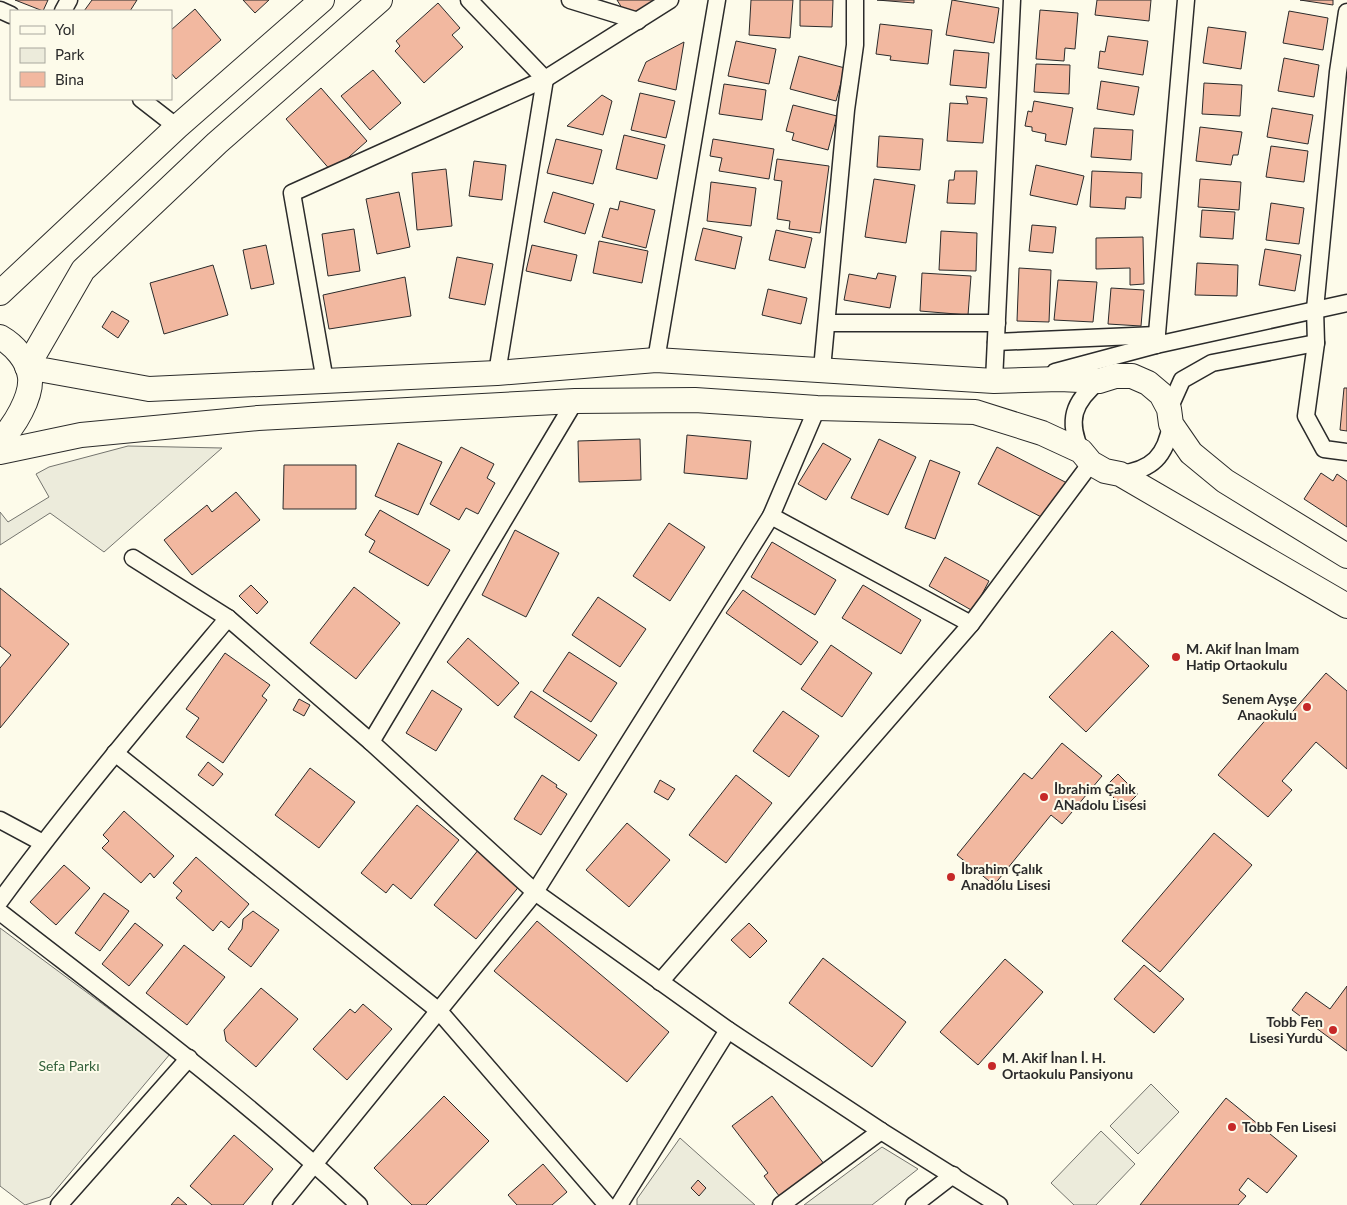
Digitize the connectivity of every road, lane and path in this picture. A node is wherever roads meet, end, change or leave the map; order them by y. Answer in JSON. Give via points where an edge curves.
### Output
{"nodes":[{"id":1,"x":322,"y":0,"type":"edge"},
{"id":2,"x":380,"y":0,"type":"edge"},
{"id":3,"x":469,"y":0,"type":"edge"},
{"id":4,"x":570,"y":0,"type":"edge"},
{"id":5,"x":670,"y":0,"type":"edge"},
{"id":6,"x":718,"y":0,"type":"edge"},
{"id":7,"x":855,"y":0,"type":"edge"},
{"id":8,"x":1012,"y":0,"type":"edge"},
{"id":9,"x":1186,"y":0,"type":"edge"},
{"id":10,"x":1347,"y":12,"type":"edge"},
{"id":11,"x":638,"y":20,"type":"junction"},
{"id":12,"x":544,"y":79,"type":"junction"},
{"id":13,"x":142,"y":100,"type":"edge"},
{"id":14,"x":177,"y":126,"type":"junction"},
{"id":15,"x":0,"y":293,"type":"edge"},
{"id":16,"x":1347,"y":303,"type":"edge"},
{"id":17,"x":1315,"y":309,"type":"junction"},
{"id":18,"x":827,"y":323,"type":"junction"},
{"id":19,"x":997,"y":324,"type":"junction"},
{"id":20,"x":0,"y":338,"type":"edge"},
{"id":21,"x":1157,"y":340,"type":"junction"},
{"id":22,"x":996,"y":342,"type":"junction"},
{"id":23,"x":1316,"y":343,"type":"junction"},
{"id":24,"x":656,"y":360,"type":"junction"},
{"id":25,"x":27,"y":366,"type":"junction"},
{"id":26,"x":822,"y":369,"type":"junction"},
{"id":27,"x":497,"y":372,"type":"junction"},
{"id":28,"x":325,"y":380,"type":"junction"},
{"id":29,"x":1004,"y":381,"type":"junction"},
{"id":30,"x":1100,"y":381,"type":"junction"},
{"id":31,"x":575,"y":401,"type":"junction"},
{"id":32,"x":817,"y":408,"type":"junction"},
{"id":33,"x":1170,"y":417,"type":"junction"},
{"id":34,"x":0,"y":440,"type":"edge"},
{"id":35,"x":0,"y":452,"type":"edge"},
{"id":36,"x":1347,"y":452,"type":"edge"},
{"id":37,"x":1086,"y":457,"type":"junction"},
{"id":38,"x":1120,"y":474,"type":"junction"},
{"id":39,"x":771,"y":516,"type":"junction"},
{"id":40,"x":1347,"y":556,"type":"edge"},
{"id":41,"x":133,"y":558,"type":"dead end"},
{"id":42,"x":1347,"y":606,"type":"edge"},
{"id":43,"x":228,"y":618,"type":"junction"},
{"id":44,"x":971,"y":624,"type":"junction"},
{"id":45,"x":371,"y":742,"type":"junction"},
{"id":46,"x":115,"y":752,"type":"junction"},
{"id":47,"x":0,"y":820,"type":"edge"},
{"id":48,"x":43,"y":843,"type":"junction"},
{"id":49,"x":535,"y":892,"type":"junction"},
{"id":50,"x":0,"y":901,"type":"edge"},
{"id":51,"x":0,"y":912,"type":"edge"},
{"id":52,"x":660,"y":982,"type":"junction"},
{"id":53,"x":439,"y":1011,"type":"junction"},
{"id":54,"x":728,"y":1030,"type":"junction"},
{"id":55,"x":189,"y":1058,"type":"junction"},
{"id":56,"x":880,"y":1131,"type":"junction"},
{"id":57,"x":316,"y":1164,"type":"junction"},
{"id":58,"x":953,"y":1175,"type":"junction"},
{"id":59,"x":59,"y":1205,"type":"edge"},
{"id":60,"x":281,"y":1205,"type":"edge"},
{"id":61,"x":359,"y":1205,"type":"edge"},
{"id":62,"x":607,"y":1205,"type":"edge"},
{"id":63,"x":620,"y":1205,"type":"edge"},
{"id":64,"x":781,"y":1205,"type":"edge"},
{"id":65,"x":914,"y":1205,"type":"edge"},
{"id":66,"x":999,"y":1205,"type":"edge"}],
"edges":[{"from":1,"to":14,"type":"main road"},
{"from":2,"to":25,"type":"main road","via":[[217,143],[83,270]]},
{"from":3,"to":12,"type":"street"},
{"from":4,"to":11,"type":"street"},
{"from":5,"to":11,"type":"street"},
{"from":6,"to":24,"type":"street"},
{"from":7,"to":18,"type":"street","via":[[855,45]]},
{"from":8,"to":19,"type":"street"},
{"from":9,"to":21,"type":"street"},
{"from":10,"to":17,"type":"street","via":[[1338,72]]},
{"from":11,"to":12,"type":"street"},
{"from":12,"to":27,"type":"street"},
{"from":12,"to":28,"type":"street","via":[[292,194]]},
{"from":13,"to":14,"type":"street"},
{"from":14,"to":15,"type":"main road"},
{"from":16,"to":17,"type":"street"},
{"from":17,"to":21,"type":"street"},
{"from":17,"to":23,"type":"street"},
{"from":18,"to":19,"type":"street"},
{"from":18,"to":26,"type":"street"},
{"from":19,"to":22,"type":"street"},
{"from":20,"to":25,"type":"main road","via":[[10,343]]},
{"from":21,"to":22,"type":"street"},
{"from":21,"to":29,"type":"street","via":[[1073,369]]},
{"from":22,"to":29,"type":"street"},
{"from":23,"to":33,"type":"street","via":[[1212,364],[1182,380]]},
{"from":23,"to":36,"type":"street","via":[[1306,416],[1324,449]]},
{"from":24,"to":26,"type":"main road"},
{"from":24,"to":27,"type":"main road"},
{"from":25,"to":28,"type":"main road","via":[[149,389]]},
{"from":25,"to":34,"type":"main road","via":[[30,378],[26,397],[18,417]]},
{"from":26,"to":29,"type":"main road"},
{"from":27,"to":28,"type":"main road"},
{"from":29,"to":30,"type":"main road"},
{"from":30,"to":33,"type":"main road","via":[[1115,376],[1132,376],[1148,383],[1161,394]]},
{"from":30,"to":37,"type":"street","via":[[1086,392],[1073,421],[1074,437]]},
{"from":31,"to":32,"type":"main road","via":[[696,400]]},
{"from":31,"to":35,"type":"main road","via":[[258,418],[82,435]]},
{"from":31,"to":45,"type":"street"},
{"from":32,"to":37,"type":"main road","via":[[975,412],[1042,433]]},
{"from":32,"to":39,"type":"street"},
{"from":33,"to":38,"type":"street","via":[[1169,440],[1162,454],[1136,472]]},
{"from":33,"to":40,"type":"main road","via":[[1190,453],[1225,481]]},
{"from":37,"to":38,"type":"main road","via":[[1105,471]]},
{"from":37,"to":44,"type":"street"},
{"from":38,"to":42,"type":"main road"},
{"from":39,"to":44,"type":"street"},
{"from":39,"to":49,"type":"street"},
{"from":41,"to":43,"type":"street"},
{"from":43,"to":45,"type":"street"},
{"from":43,"to":46,"type":"street"},
{"from":44,"to":52,"type":"street"},
{"from":45,"to":49,"type":"street"},
{"from":46,"to":48,"type":"street"},
{"from":46,"to":53,"type":"street"},
{"from":47,"to":48,"type":"street"},
{"from":48,"to":50,"type":"street"},
{"from":49,"to":52,"type":"street"},
{"from":49,"to":53,"type":"street"},
{"from":51,"to":55,"type":"street"},
{"from":52,"to":54,"type":"street"},
{"from":53,"to":57,"type":"street"},
{"from":53,"to":62,"type":"street"},
{"from":54,"to":56,"type":"street"},
{"from":54,"to":63,"type":"street"},
{"from":55,"to":57,"type":"street"},
{"from":55,"to":59,"type":"street"},
{"from":56,"to":58,"type":"street"},
{"from":56,"to":64,"type":"street"},
{"from":57,"to":60,"type":"street"},
{"from":57,"to":61,"type":"street"},
{"from":58,"to":65,"type":"street"},
{"from":58,"to":66,"type":"street"}]}
